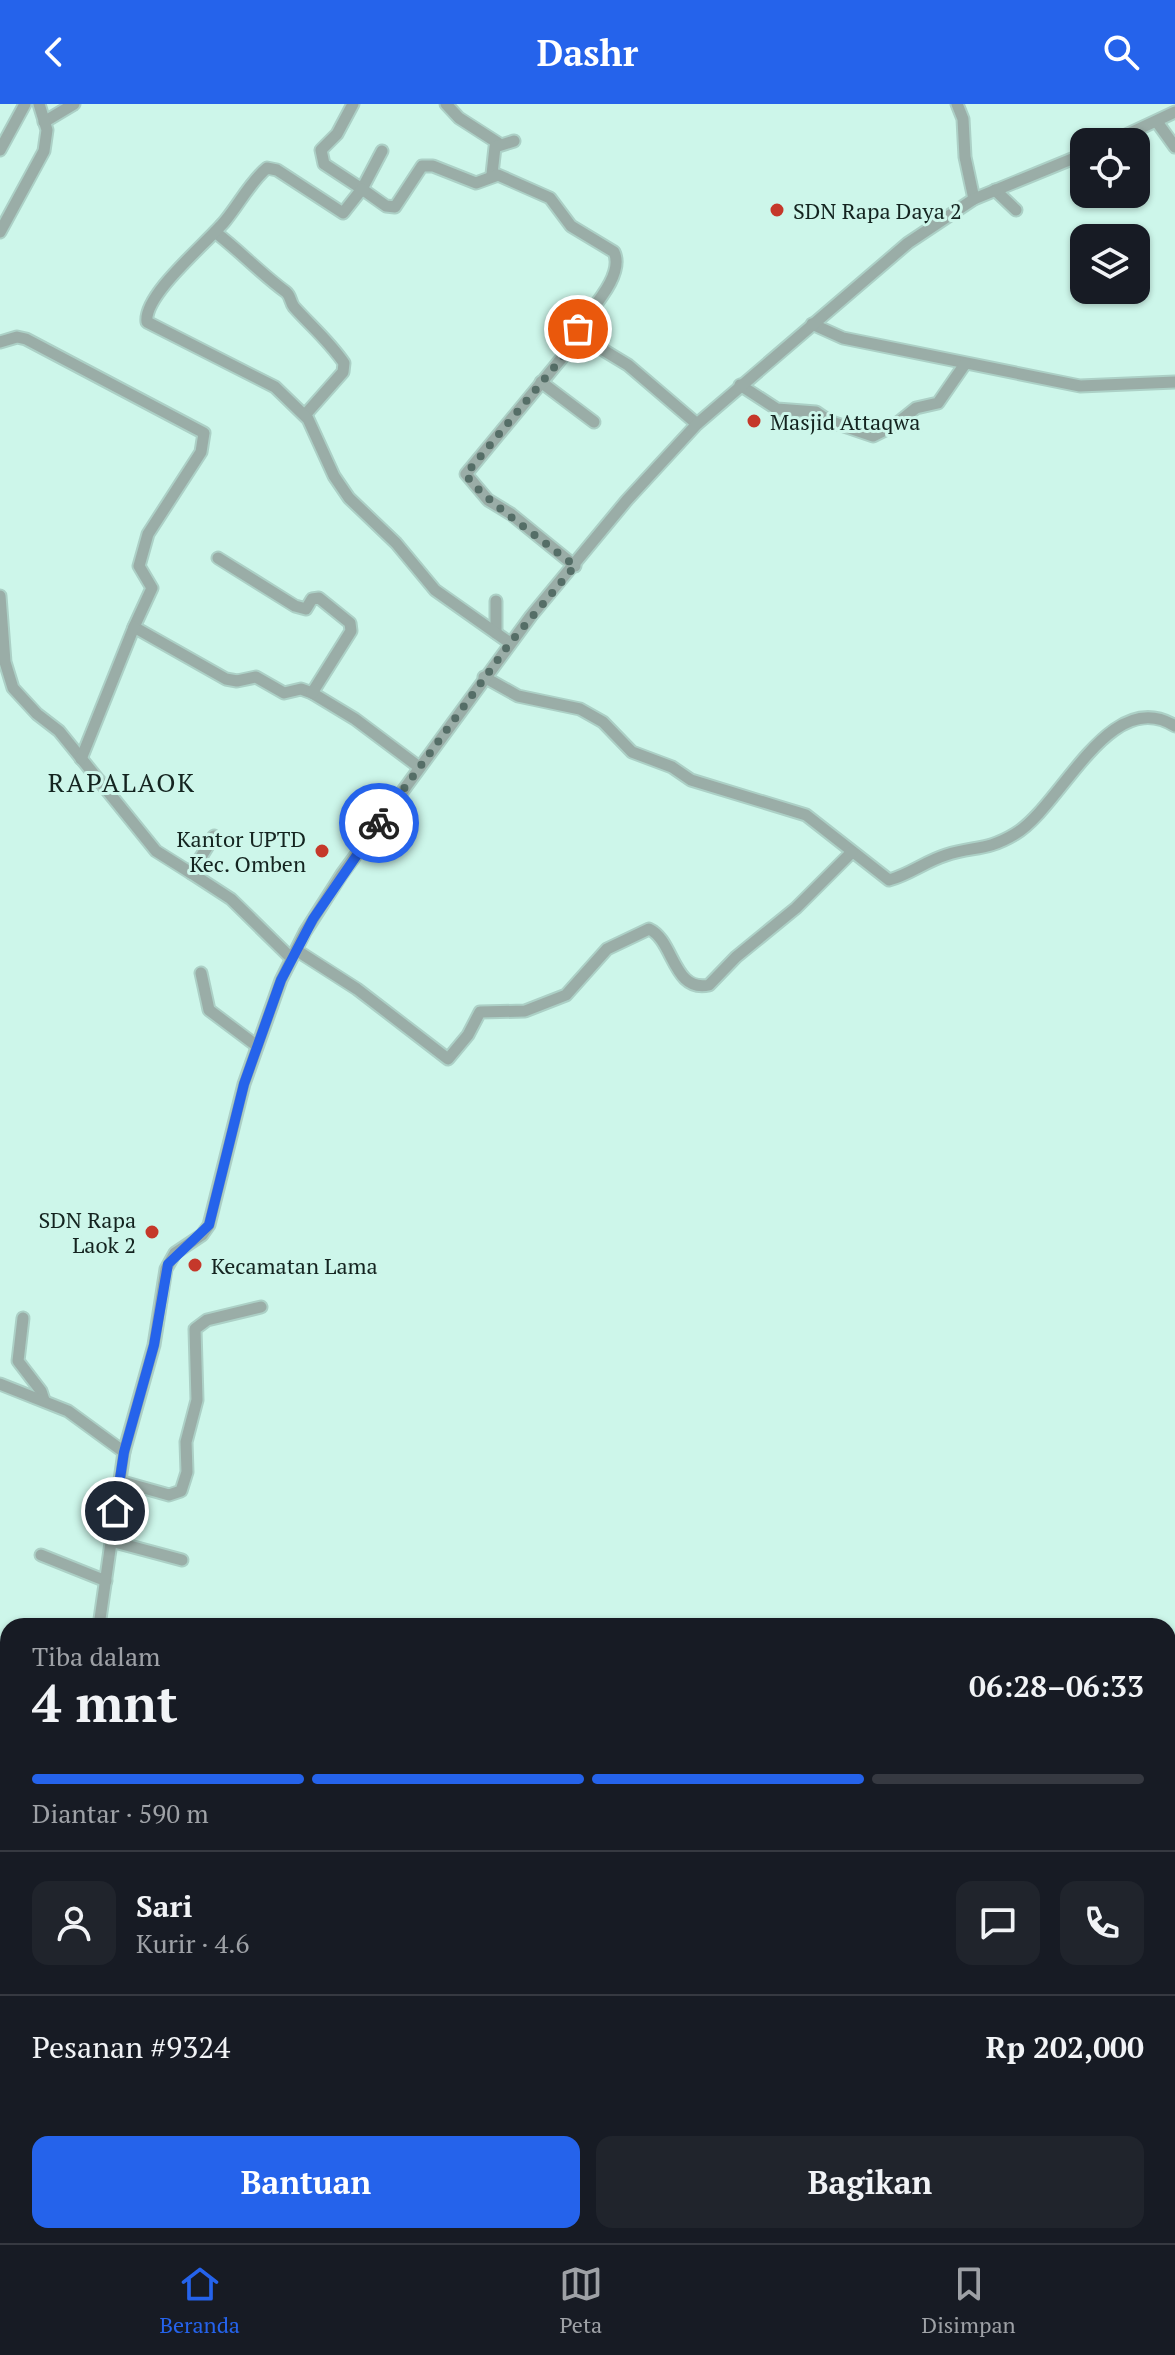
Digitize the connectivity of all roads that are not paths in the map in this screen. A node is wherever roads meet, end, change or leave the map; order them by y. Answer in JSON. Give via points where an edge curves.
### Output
{"nodes":[{"id":1,"x":25,"y":104,"type":"edge"},
{"id":2,"x":39,"y":104,"type":"edge"},
{"id":3,"x":74,"y":104,"type":"edge"},
{"id":4,"x":353,"y":104,"type":"edge"},
{"id":5,"x":446,"y":104,"type":"edge"},
{"id":6,"x":957,"y":104,"type":"edge"},
{"id":7,"x":1175,"y":112,"type":"edge"},
{"id":8,"x":44,"y":122,"type":"junction"},
{"id":9,"x":1157,"y":122,"type":"junction"},
{"id":10,"x":1143,"y":128,"type":"edge"},
{"id":11,"x":514,"y":141,"type":"dead end"},
{"id":12,"x":498,"y":143,"type":"junction"},
{"id":13,"x":1175,"y":147,"type":"edge"},
{"id":14,"x":0,"y":150,"type":"edge"},
{"id":15,"x":382,"y":151,"type":"dead end"},
{"id":16,"x":1070,"y":160,"type":"edge"},
{"id":17,"x":492,"y":174,"type":"junction"},
{"id":18,"x":362,"y":189,"type":"junction"},
{"id":19,"x":995,"y":190,"type":"junction"},
{"id":20,"x":974,"y":199,"type":"junction"},
{"id":21,"x":1016,"y":210,"type":"dead end"},
{"id":22,"x":0,"y":232,"type":"edge"},
{"id":23,"x":215,"y":232,"type":"junction"},
{"id":24,"x":812,"y":324,"type":"junction"},
{"id":25,"x":580,"y":336,"type":"junction"},
{"id":26,"x":0,"y":342,"type":"edge"},
{"id":27,"x":965,"y":364,"type":"junction"},
{"id":28,"x":541,"y":382,"type":"junction"},
{"id":29,"x":1175,"y":382,"type":"edge"},
{"id":30,"x":740,"y":385,"type":"junction"},
{"id":31,"x":305,"y":415,"type":"junction"},
{"id":32,"x":594,"y":422,"type":"dead end"},
{"id":33,"x":697,"y":424,"type":"junction"},
{"id":34,"x":218,"y":558,"type":"dead end"},
{"id":35,"x":575,"y":566,"type":"junction"},
{"id":36,"x":0,"y":596,"type":"edge"},
{"id":37,"x":496,"y":601,"type":"dead end"},
{"id":38,"x":134,"y":627,"type":"junction"},
{"id":39,"x":496,"y":633,"type":"junction"},
{"id":40,"x":510,"y":643,"type":"junction"},
{"id":41,"x":484,"y":677,"type":"junction"},
{"id":42,"x":312,"y":693,"type":"junction"},
{"id":43,"x":1175,"y":726,"type":"edge"},
{"id":44,"x":81,"y":759,"type":"junction"},
{"id":45,"x":419,"y":767,"type":"junction"},
{"id":46,"x":214,"y":836,"type":"dead end"},
{"id":47,"x":852,"y":852,"type":"junction"},
{"id":48,"x":191,"y":873,"type":"junction"},
{"id":49,"x":294,"y":954,"type":"junction"},
{"id":50,"x":201,"y":973,"type":"dead end"},
{"id":51,"x":257,"y":1046,"type":"junction"},
{"id":52,"x":261,"y":1307,"type":"dead end"},
{"id":53,"x":23,"y":1318,"type":"dead end"},
{"id":54,"x":0,"y":1384,"type":"edge"},
{"id":55,"x":44,"y":1400,"type":"junction"},
{"id":56,"x":124,"y":1452,"type":"junction"},
{"id":57,"x":119,"y":1481,"type":"junction"},
{"id":58,"x":111,"y":1541,"type":"junction"},
{"id":59,"x":41,"y":1555,"type":"dead end"},
{"id":60,"x":182,"y":1560,"type":"dead end"},
{"id":61,"x":106,"y":1581,"type":"junction"},
{"id":62,"x":100,"y":1618,"type":"edge"}],
"edges":[{"from":1,"to":14,"type":"street"},
{"from":2,"to":8,"type":"street"},
{"from":3,"to":8,"type":"street"},
{"from":4,"to":18,"type":"street","via":[[320,155],[324,164]]},
{"from":5,"to":12,"type":"street"},
{"from":6,"to":20,"type":"street"},
{"from":7,"to":9,"type":"street"},
{"from":8,"to":22,"type":"street","via":[[44,151]]},
{"from":9,"to":10,"type":"street"},
{"from":9,"to":13,"type":"street"},
{"from":11,"to":12,"type":"street"},
{"from":12,"to":17,"type":"street"},
{"from":15,"to":18,"type":"street"},
{"from":16,"to":19,"type":"street"},
{"from":17,"to":18,"type":"street","via":[[476,183],[422,166],[395,207]]},
{"from":17,"to":25,"type":"street","via":[[550,198],[571,226],[616,257],[606,288],[579,327]]},
{"from":18,"to":23,"type":"street","via":[[343,213],[267,168]]},
{"from":19,"to":20,"type":"street"},
{"from":19,"to":21,"type":"street"},
{"from":20,"to":24,"type":"street","via":[[925,229]]},
{"from":23,"to":31,"type":"street","via":[[289,293],[294,308],[324,334],[344,363],[343,372]]},
{"from":23,"to":31,"type":"street","via":[[179,268],[146,320],[275,387]]},
{"from":24,"to":27,"type":"street","via":[[843,338]]},
{"from":24,"to":30,"type":"street"},
{"from":25,"to":28,"type":"street"},
{"from":25,"to":33,"type":"street","via":[[628,365]]},
{"from":26,"to":38,"type":"street","via":[[26,339],[204,433],[201,452],[148,534],[139,566],[152,588]]},
{"from":27,"to":29,"type":"street","via":[[1080,386]]},
{"from":27,"to":30,"type":"street","via":[[938,403],[916,408],[873,436],[816,412],[777,409]]},
{"from":28,"to":32,"type":"street"},
{"from":28,"to":35,"type":"street","via":[[466,477]]},
{"from":30,"to":33,"type":"street"},
{"from":31,"to":39,"type":"street","via":[[349,498],[435,590]]},
{"from":33,"to":35,"type":"street"},
{"from":34,"to":42,"type":"street","via":[[295,606],[306,609],[319,598],[350,623],[351,631]]},
{"from":35,"to":40,"type":"street"},
{"from":36,"to":44,"type":"street","via":[[7,676]]},
{"from":37,"to":39,"type":"street"},
{"from":38,"to":42,"type":"street","via":[[226,679],[256,677],[284,693]]},
{"from":38,"to":44,"type":"street"},
{"from":39,"to":40,"type":"street"},
{"from":40,"to":41,"type":"street"},
{"from":41,"to":45,"type":"street"},
{"from":41,"to":47,"type":"street","via":[[518,696],[580,709],[632,752],[691,780],[806,815]]},
{"from":42,"to":45,"type":"street"},
{"from":43,"to":47,"type":"street","via":[[1146,718],[1108,732],[1050,804],[996,846],[948,854],[889,880]]},
{"from":44,"to":48,"type":"street","via":[[156,851]]},
{"from":45,"to":49,"type":"street","via":[[342,874]]},
{"from":46,"to":48,"type":"street"},
{"from":47,"to":49,"type":"street","via":[[709,985],[695,985],[682,975],[662,939],[649,929],[607,949],[566,995],[525,1011],[480,1012],[448,1059],[357,989]]},
{"from":48,"to":49,"type":"street","via":[[231,899]]},
{"from":49,"to":51,"type":"street"},
{"from":50,"to":51,"type":"street","via":[[209,1010]]},
{"from":51,"to":56,"type":"street","via":[[209,1225],[175,1253],[166,1269],[157,1330]]},
{"from":52,"to":57,"type":"street","via":[[196,1327],[196,1411],[186,1442],[187,1472],[181,1491],[169,1495]]},
{"from":53,"to":55,"type":"street","via":[[18,1361]]},
{"from":54,"to":55,"type":"street"},
{"from":55,"to":56,"type":"street","via":[[81,1419]]},
{"from":56,"to":57,"type":"street"},
{"from":57,"to":58,"type":"street"},
{"from":58,"to":60,"type":"street"},
{"from":58,"to":61,"type":"street"},
{"from":59,"to":61,"type":"street"},
{"from":61,"to":62,"type":"street"}]}
